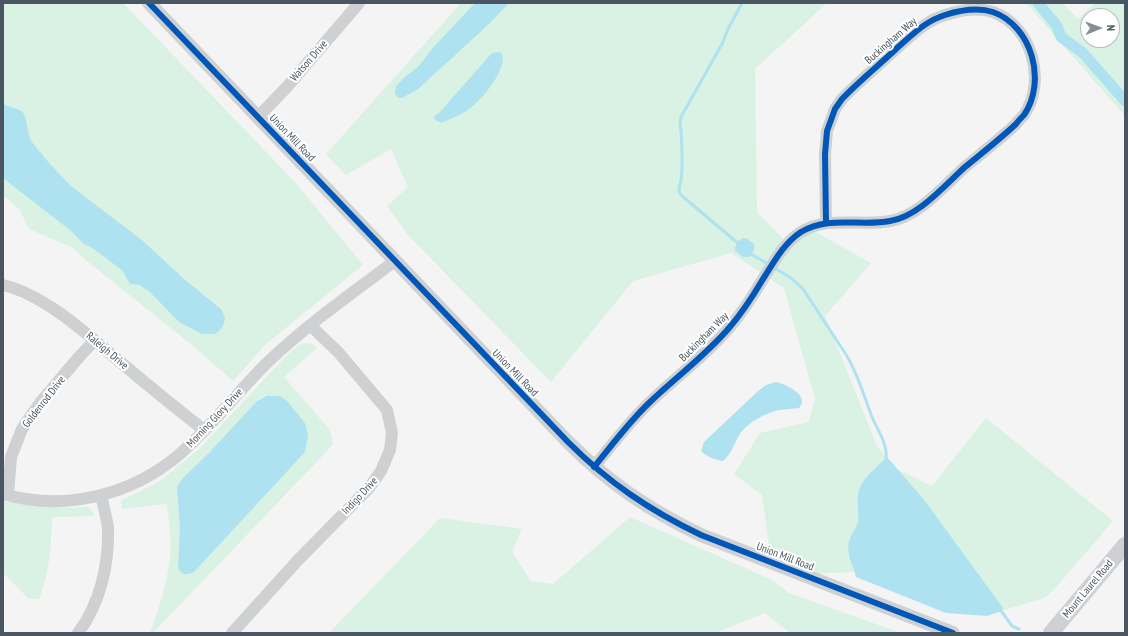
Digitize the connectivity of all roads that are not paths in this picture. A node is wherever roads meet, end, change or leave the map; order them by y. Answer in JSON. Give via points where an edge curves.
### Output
{"nodes":[{"id":1,"x":149,"y":3,"type":"edge"},
{"id":2,"x":359,"y":3,"type":"edge"},
{"id":3,"x":258,"y":117,"type":"junction"},
{"id":4,"x":826,"y":223,"type":"junction"},
{"id":5,"x":395,"y":260,"type":"junction"},
{"id":6,"x":3,"y":285,"type":"edge"},
{"id":7,"x":310,"y":325,"type":"junction"},
{"id":8,"x":94,"y":341,"type":"junction"},
{"id":9,"x":204,"y":430,"type":"junction"},
{"id":10,"x":594,"y":467,"type":"junction"},
{"id":11,"x":6,"y":495,"type":"edge"},
{"id":12,"x":101,"y":495,"type":"junction"},
{"id":13,"x":1125,"y":545,"type":"edge"},
{"id":14,"x":78,"y":633,"type":"edge"},
{"id":15,"x":232,"y":633,"type":"edge"},
{"id":16,"x":953,"y":633,"type":"edge"},
{"id":17,"x":1051,"y":633,"type":"edge"}],
"edges":[{"from":1,"to":3,"type":"street","name":"Union Mill Road"},
{"from":2,"to":3,"type":"street","name":"Watson Drive"},
{"from":3,"to":5,"type":"street","name":"Union Mill Road"},
{"from":4,"to":4,"type":"street","name":"Buckingham Way","via":[[827,131],[842,99],[913,33],[944,15],[968,9],[980,10],[1003,16],[1012,23],[1027,42],[1034,66],[1033,91],[1024,114],[1016,124],[920,207],[901,219],[884,222]]},
{"from":4,"to":10,"type":"street","name":"Buckingham Way","via":[[810,227],[789,242],[729,328],[633,419]]},
{"from":5,"to":7,"type":"street","name":"Morning Glory Drive"},
{"from":5,"to":10,"type":"street","name":"Union Mill Road"},
{"from":6,"to":8,"type":"street","name":"Raleigh Drive","via":[[33,296],[54,309]]},
{"from":7,"to":9,"type":"street","name":"Morning Glory Drive","via":[[269,361]]},
{"from":7,"to":15,"type":"street","name":"Indigo Drive","via":[[340,353],[387,410],[392,434],[390,450],[381,471],[369,488]]},
{"from":8,"to":9,"type":"street","name":"Raleigh Drive"},
{"from":8,"to":11,"type":"street","name":"Goldenrod Drive","via":[[22,428],[11,457]]},
{"from":9,"to":12,"type":"street","name":"Morning Glory Drive","via":[[182,453],[160,469],[124,488]]},
{"from":10,"to":16,"type":"street","name":"Union Mill Road","via":[[634,498],[701,535]]},
{"from":11,"to":12,"type":"street","name":"Morning Glory Drive","via":[[45,501]]},
{"from":12,"to":14,"type":"street","via":[[108,528],[104,569],[96,603]]},
{"from":13,"to":17,"type":"main road","name":"Mount Laurel Road"}]}
